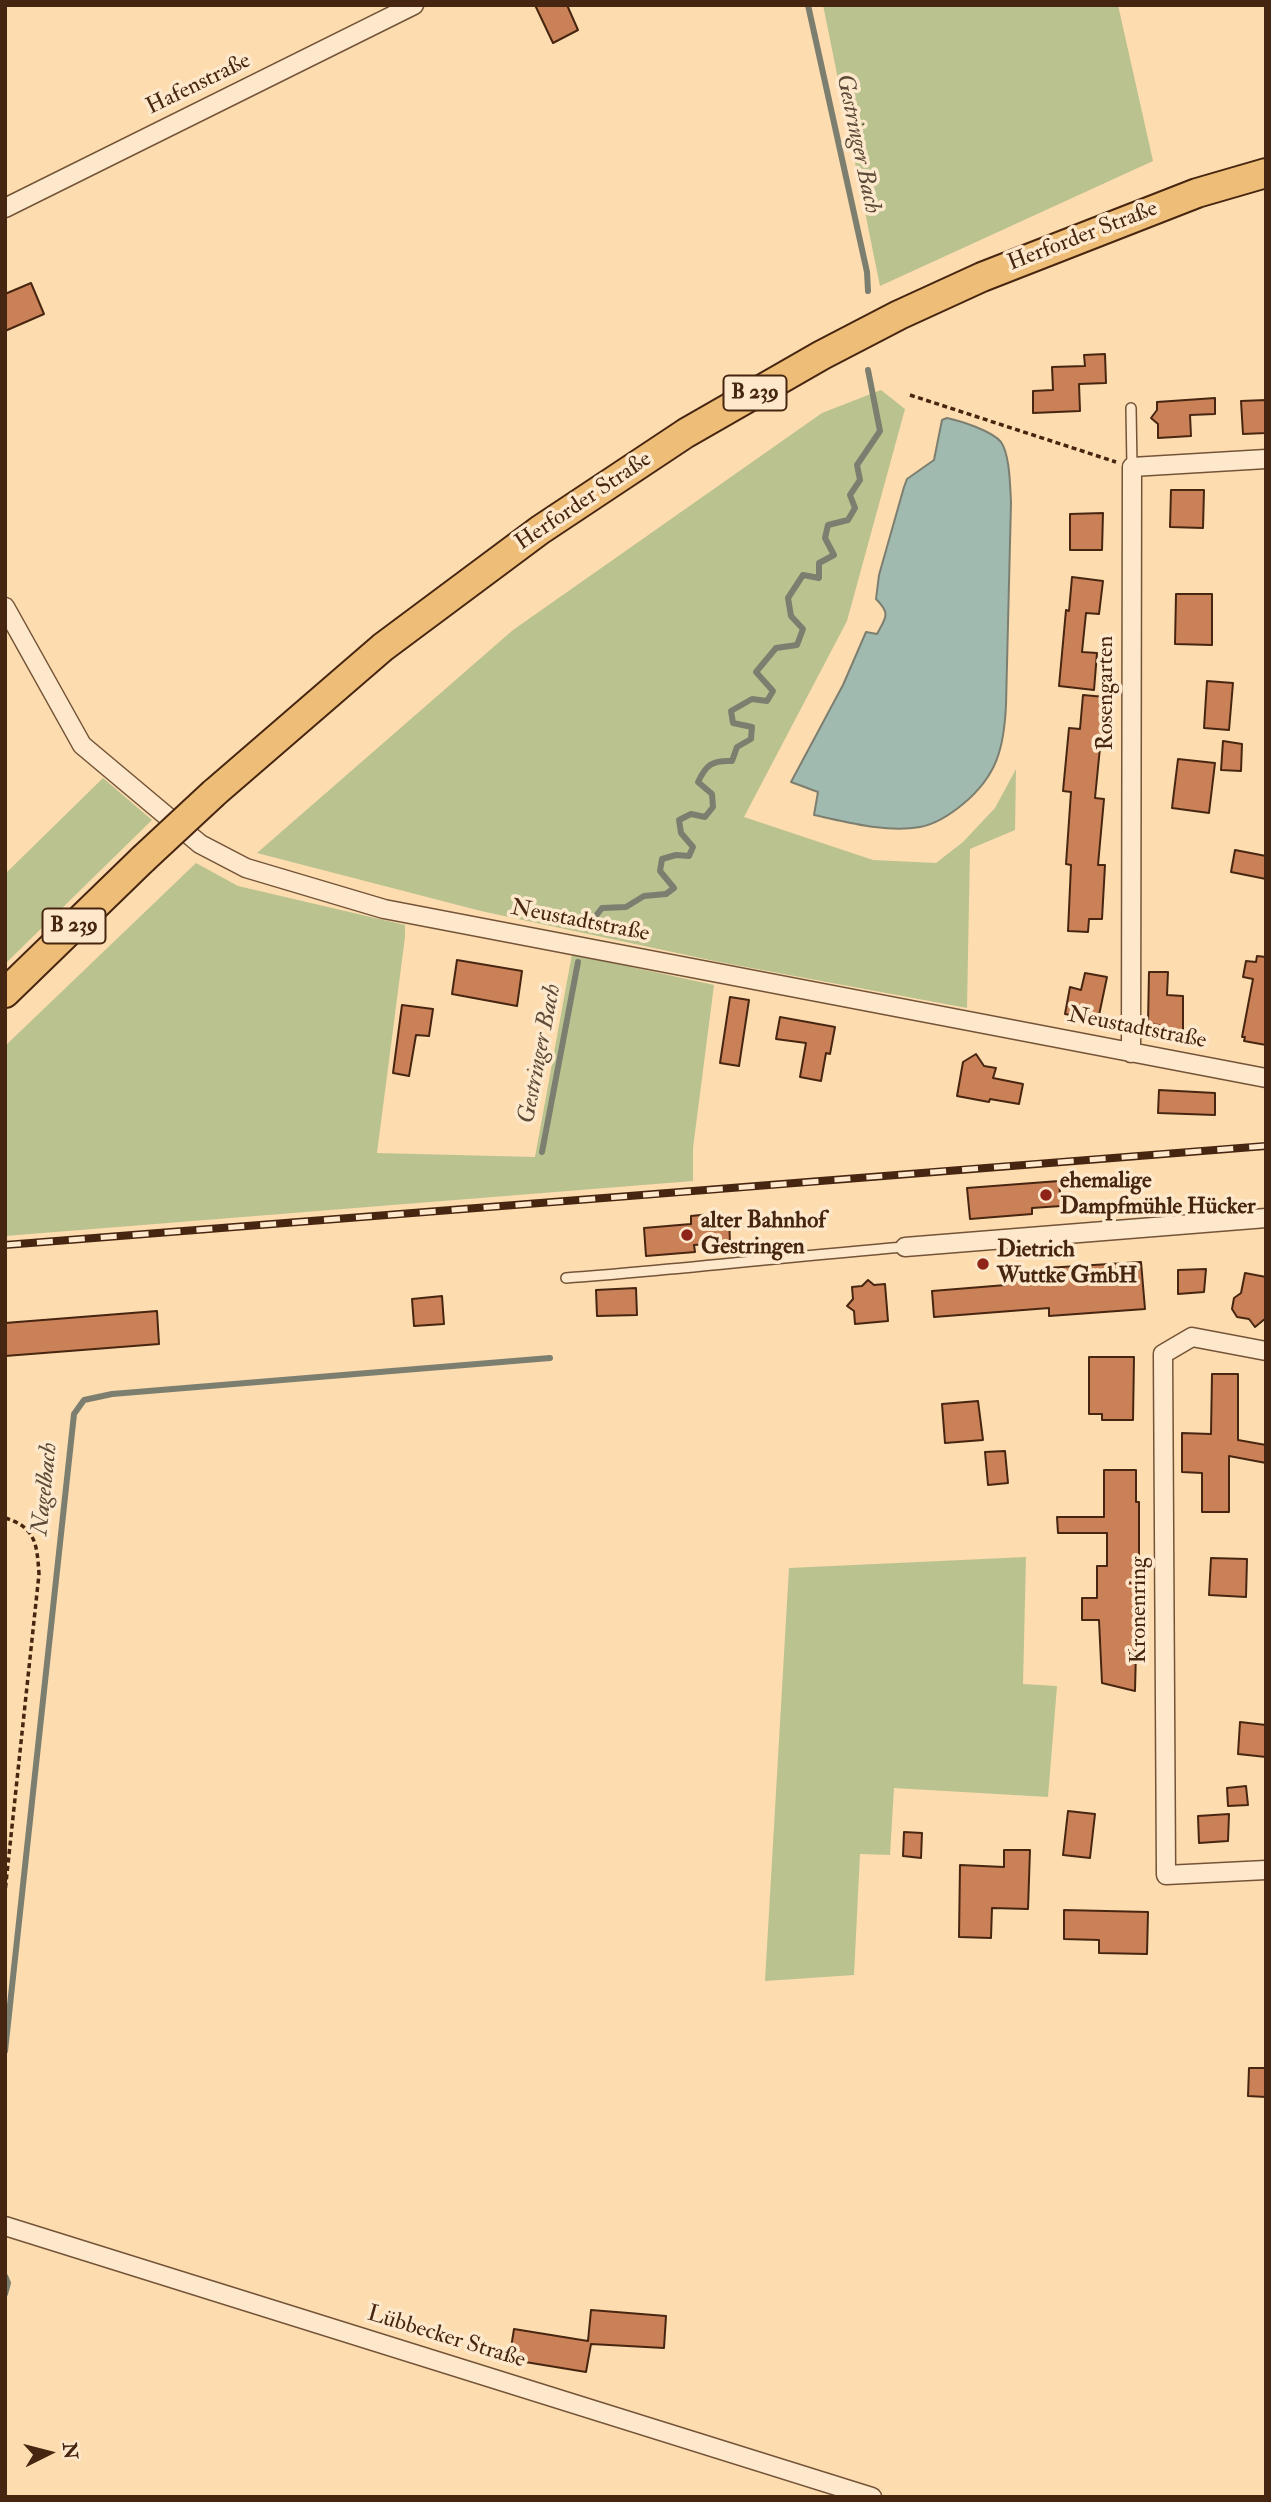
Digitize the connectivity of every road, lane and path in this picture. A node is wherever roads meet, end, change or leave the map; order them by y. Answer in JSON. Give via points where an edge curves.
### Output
{"nodes":[{"id":1,"x":414,"y":5,"type":"edge"},
{"id":2,"x":1266,"y":173,"type":"edge"},
{"id":3,"x":5,"y":208,"type":"edge"},
{"id":4,"x":910,"y":395,"type":"dead end"},
{"id":5,"x":1131,"y":408,"type":"dead end"},
{"id":6,"x":1266,"y":460,"type":"edge"},
{"id":7,"x":1132,"y":467,"type":"junction"},
{"id":8,"x":5,"y":607,"type":"edge"},
{"id":9,"x":5,"y":993,"type":"edge"},
{"id":10,"x":1131,"y":1053,"type":"junction"},
{"id":11,"x":1266,"y":1078,"type":"edge"},
{"id":12,"x":1266,"y":1218,"type":"edge"},
{"id":13,"x":905,"y":1247,"type":"joint"},
{"id":14,"x":566,"y":1278,"type":"dead end"},
{"id":15,"x":1266,"y":1351,"type":"edge"},
{"id":16,"x":5,"y":1518,"type":"edge"},
{"id":17,"x":1266,"y":1870,"type":"edge"},
{"id":18,"x":5,"y":1892,"type":"edge"},
{"id":19,"x":5,"y":2226,"type":"edge"},
{"id":20,"x":872,"y":2497,"type":"edge"}],
"edges":[{"from":1,"to":3,"type":"street","name":"Hafenstraße"},
{"from":2,"to":9,"type":"main road","name":"Herforder Straße","number":"B 239","bridge":true,"via":[[1188,197],[982,277],[866,332],[686,433],[540,530],[383,648],[214,793]]},
{"from":4,"to":7,"type":"path"},
{"from":5,"to":7,"type":"lane"},
{"from":6,"to":7,"type":"street"},
{"from":7,"to":10,"type":"street","name":"Rosengarten"},
{"from":8,"to":10,"type":"street","name":"Neustadtstraße","via":[[82,745],[200,844],[246,868],[384,909]]},
{"from":10,"to":11,"type":"street","name":"Neustadtstraße"},
{"from":12,"to":13,"type":"street"},
{"from":13,"to":14,"type":"lane"},
{"from":15,"to":17,"type":"street","name":"Kronenring","via":[[1192,1337],[1163,1354],[1166,1875]]},
{"from":16,"to":18,"type":"path","via":[[27,1527],[37,1547],[39,1574]]},
{"from":19,"to":20,"type":"street","name":"Lübbecker Straße"}]}
